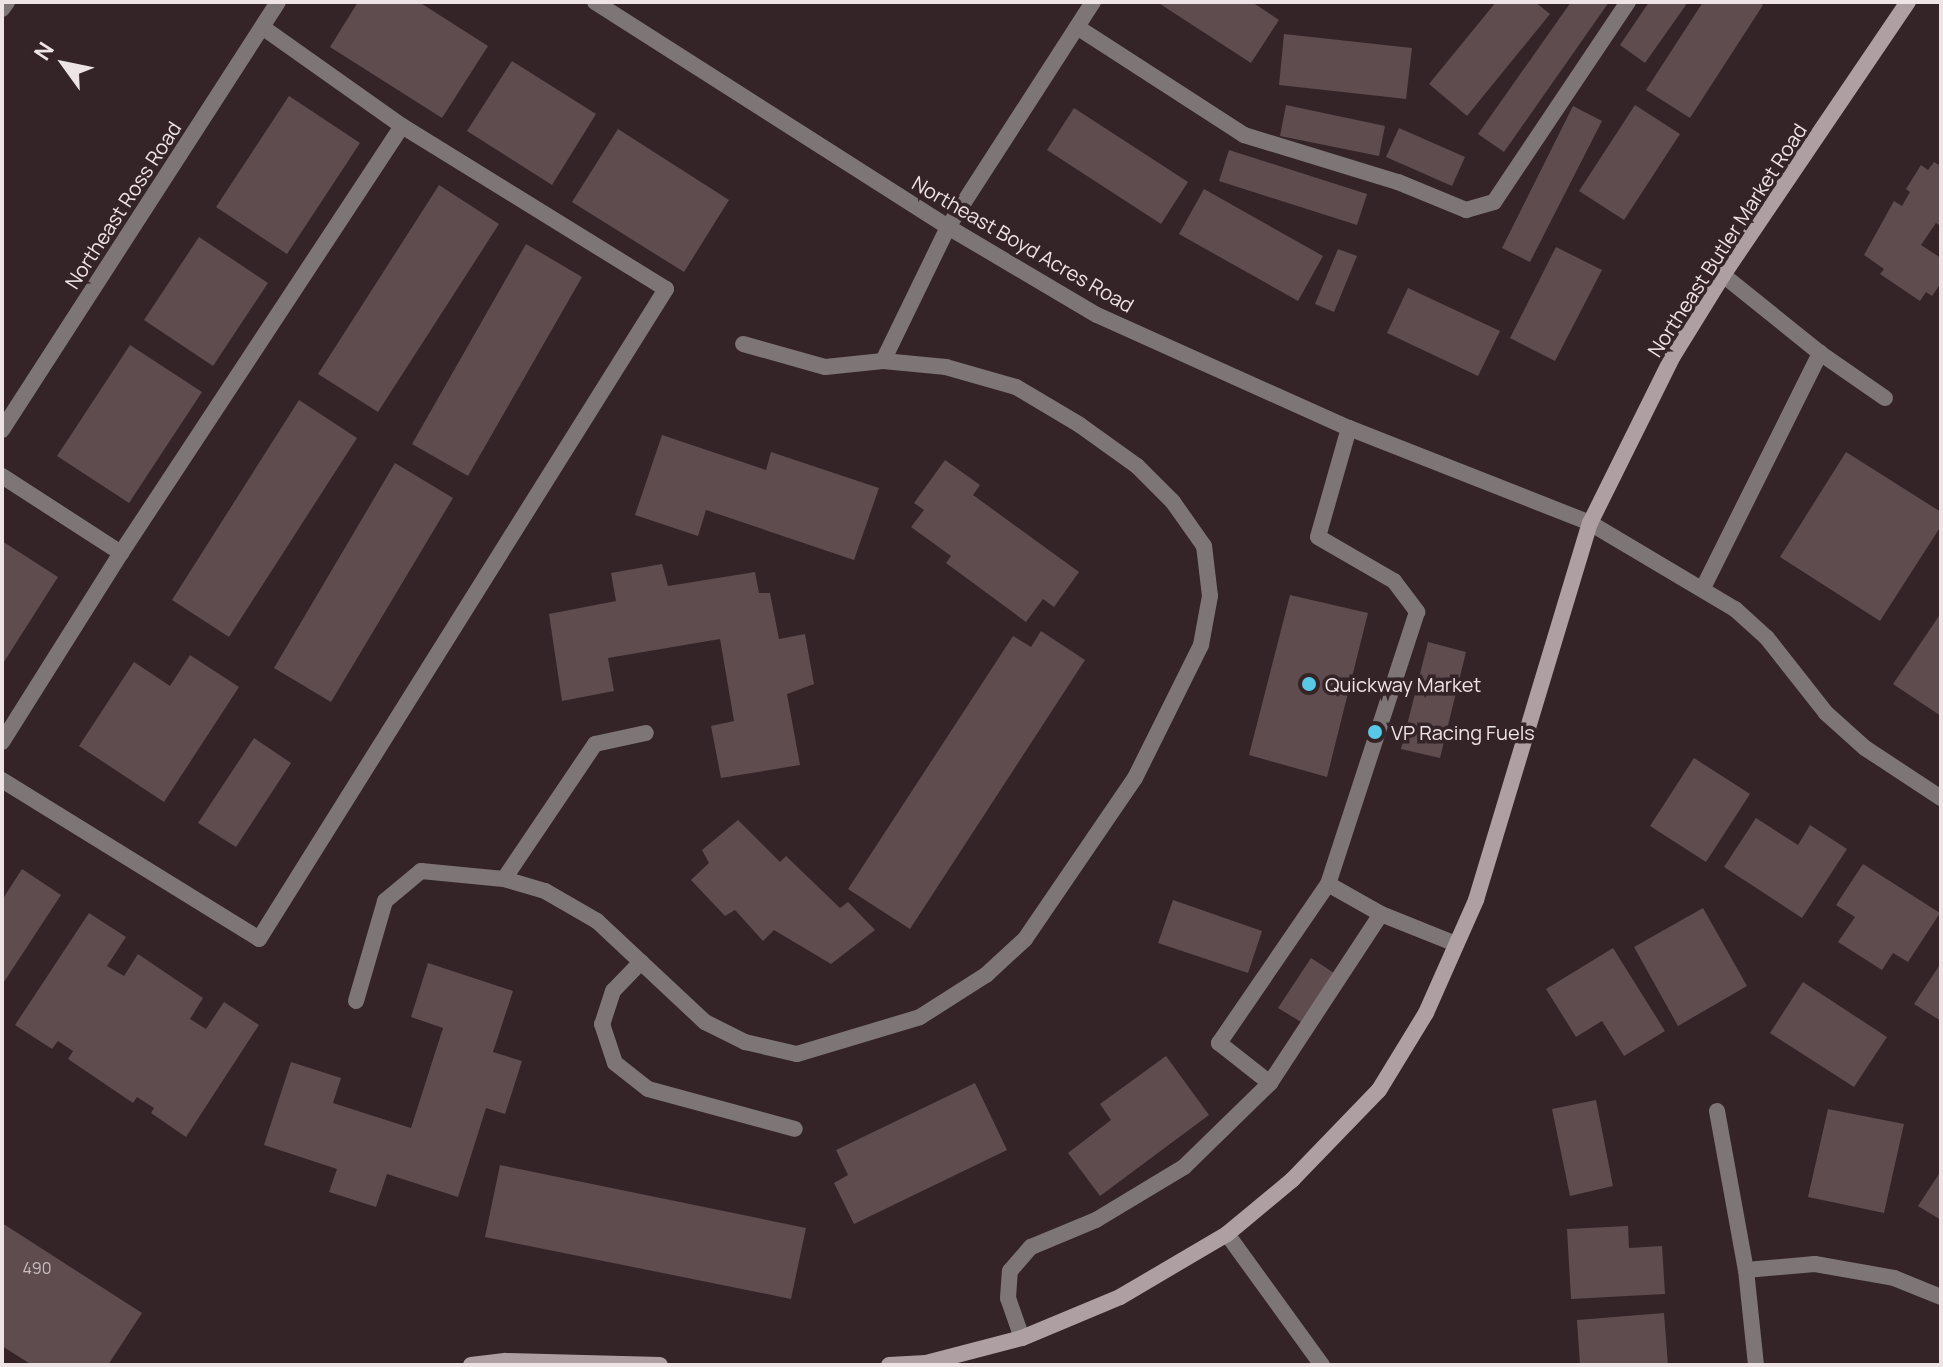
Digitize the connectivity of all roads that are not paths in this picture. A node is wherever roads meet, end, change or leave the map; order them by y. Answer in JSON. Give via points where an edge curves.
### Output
{"nodes":[{"id":1,"x":7,"y":2,"type":"edge"},
{"id":2,"x":278,"y":2,"type":"edge"},
{"id":3,"x":595,"y":2,"type":"edge"},
{"id":4,"x":1093,"y":2,"type":"edge"},
{"id":5,"x":1628,"y":2,"type":"edge"},
{"id":6,"x":1908,"y":2,"type":"edge"},
{"id":7,"x":2,"y":9,"type":"edge"},
{"id":8,"x":262,"y":27,"type":"junction"},
{"id":9,"x":1077,"y":27,"type":"junction"},
{"id":10,"x":402,"y":126,"type":"junction"},
{"id":11,"x":948,"y":227,"type":"junction"},
{"id":12,"x":1723,"y":275,"type":"junction"},
{"id":13,"x":743,"y":344,"type":"dead end"},
{"id":14,"x":1820,"y":353,"type":"junction"},
{"id":15,"x":883,"y":361,"type":"junction"},
{"id":16,"x":1885,"y":398,"type":"dead end"},
{"id":17,"x":1349,"y":428,"type":"junction"},
{"id":18,"x":2,"y":430,"type":"edge"},
{"id":19,"x":2,"y":476,"type":"edge"},
{"id":20,"x":1590,"y":523,"type":"junction"},
{"id":21,"x":121,"y":553,"type":"junction"},
{"id":22,"x":1703,"y":588,"type":"junction"},
{"id":23,"x":646,"y":733,"type":"dead end"},
{"id":24,"x":2,"y":742,"type":"edge"},
{"id":25,"x":2,"y":780,"type":"edge"},
{"id":26,"x":1941,"y":798,"type":"edge"},
{"id":27,"x":504,"y":879,"type":"junction"},
{"id":28,"x":1328,"y":884,"type":"junction"},
{"id":29,"x":1381,"y":914,"type":"junction"},
{"id":30,"x":1456,"y":944,"type":"junction"},
{"id":31,"x":641,"y":962,"type":"junction"},
{"id":32,"x":356,"y":1001,"type":"dead end"},
{"id":33,"x":1270,"y":1083,"type":"junction"},
{"id":34,"x":1717,"y":1111,"type":"dead end"},
{"id":35,"x":795,"y":1129,"type":"dead end"},
{"id":36,"x":1227,"y":1234,"type":"junction"},
{"id":37,"x":1746,"y":1270,"type":"junction"},
{"id":38,"x":1941,"y":1297,"type":"edge"},
{"id":39,"x":1022,"y":1338,"type":"junction"},
{"id":40,"x":471,"y":1365,"type":"edge"},
{"id":41,"x":660,"y":1365,"type":"edge"},
{"id":42,"x":889,"y":1365,"type":"edge"},
{"id":43,"x":1322,"y":1365,"type":"edge"},
{"id":44,"x":1756,"y":1365,"type":"edge"}],
"edges":[{"from":1,"to":7,"type":"street"},
{"from":2,"to":8,"type":"street","name":"Northeast Ross Road"},
{"from":3,"to":11,"type":"street","name":"Northeast Boyd Acres Road"},
{"from":4,"to":9,"type":"street"},
{"from":5,"to":9,"type":"street","via":[[1494,202],[1466,210],[1398,182],[1244,135]]},
{"from":6,"to":12,"type":"main road","name":"Northeast Butler Market Road"},
{"from":8,"to":10,"type":"street"},
{"from":8,"to":18,"type":"street","name":"Northeast Ross Road"},
{"from":9,"to":11,"type":"street"},
{"from":10,"to":21,"type":"street"},
{"from":10,"to":25,"type":"street","via":[[666,289],[259,939]]},
{"from":11,"to":15,"type":"street"},
{"from":11,"to":17,"type":"street","name":"Northeast Boyd Acres Road","via":[[1097,315]]},
{"from":12,"to":14,"type":"street"},
{"from":12,"to":20,"type":"main road","name":"Northeast Butler Market Road","via":[[1673,356]]},
{"from":13,"to":15,"type":"street","via":[[825,367]]},
{"from":14,"to":16,"type":"street"},
{"from":14,"to":22,"type":"street"},
{"from":15,"to":31,"type":"street","via":[[946,367],[1016,387],[1137,466],[1173,502],[1204,546],[1210,596],[1201,645],[1135,778],[1025,939],[986,975],[920,1017],[797,1054],[745,1042],[705,1022]]},
{"from":17,"to":20,"type":"street","name":"Northeast Boyd Acres Road"},
{"from":17,"to":28,"type":"street","via":[[1318,537],[1394,581],[1417,612]]},
{"from":19,"to":21,"type":"street"},
{"from":20,"to":22,"type":"street","name":"Northeast Boyd Acres Road"},
{"from":20,"to":30,"type":"main road","name":"Northeast Butler Market Road","via":[[1476,900]]},
{"from":21,"to":24,"type":"street"},
{"from":22,"to":26,"type":"street","name":"Northeast Boyd Acres Road","via":[[1767,638],[1826,713],[1865,748]]},
{"from":23,"to":27,"type":"street","via":[[595,744]]},
{"from":27,"to":31,"type":"street","via":[[545,891],[597,921]]},
{"from":27,"to":32,"type":"street","via":[[421,871],[385,901]]},
{"from":28,"to":29,"type":"street"},
{"from":28,"to":33,"type":"street","via":[[1219,1043]]},
{"from":29,"to":30,"type":"street"},
{"from":29,"to":33,"type":"street"},
{"from":30,"to":36,"type":"main road","name":"Northeast Butler Market Road","via":[[1426,1013],[1379,1090],[1292,1180]]},
{"from":31,"to":35,"type":"street","via":[[613,991],[602,1024],[615,1063],[648,1089]]},
{"from":33,"to":39,"type":"street","via":[[1184,1167],[1096,1220],[1031,1247],[1010,1271],[1008,1298]]},
{"from":34,"to":37,"type":"street"},
{"from":36,"to":39,"type":"main road","name":"Northeast Butler Market Road","via":[[1120,1297]]},
{"from":36,"to":43,"type":"street"},
{"from":37,"to":38,"type":"street","via":[[1815,1264],[1894,1278]]},
{"from":37,"to":44,"type":"street"},
{"from":39,"to":42,"type":"main road","name":"Northeast Butler Market Road","via":[[926,1363]]},
{"from":40,"to":41,"type":"main road"}]}
